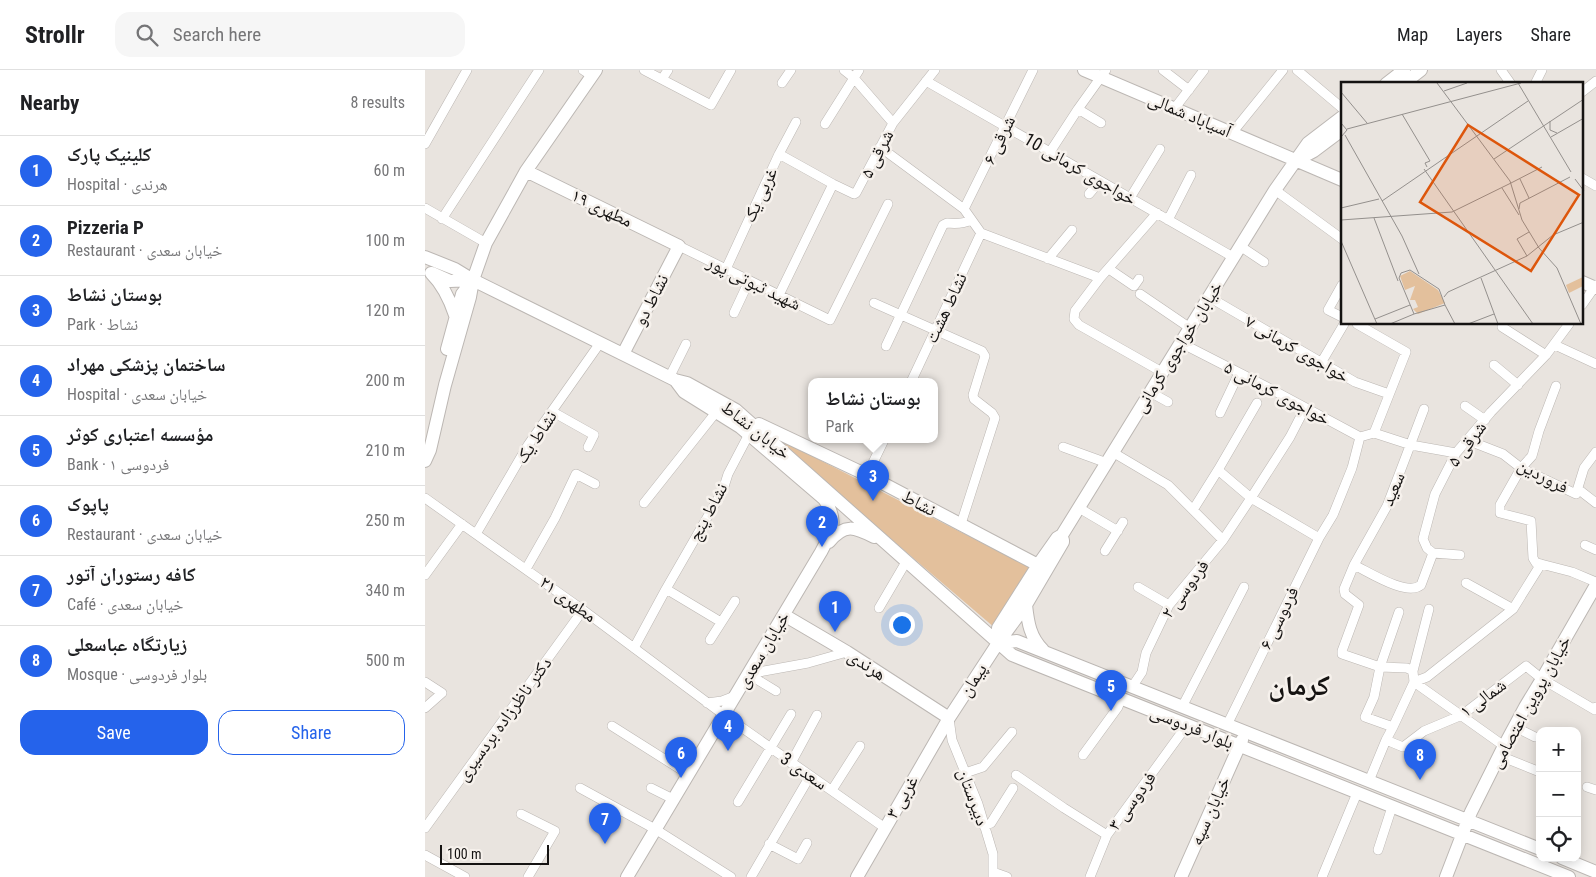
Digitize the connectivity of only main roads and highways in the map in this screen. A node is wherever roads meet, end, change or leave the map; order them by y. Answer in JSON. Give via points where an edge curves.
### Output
{"nodes":[{"id":1,"x":1084,"y":70,"type":"edge"},
{"id":2,"x":1404,"y":70,"type":"edge"},
{"id":3,"x":1421,"y":70,"type":"edge"},
{"id":4,"x":590,"y":72,"type":"edge"},
{"id":5,"x":1103,"y":74,"type":"edge"},
{"id":6,"x":1389,"y":82,"type":"edge"},
{"id":7,"x":1406,"y":82,"type":"edge"},
{"id":8,"x":1341,"y":118,"type":"edge"},
{"id":9,"x":1341,"y":131,"type":"edge"},
{"id":10,"x":1297,"y":161,"type":"junction"},
{"id":11,"x":526,"y":171,"type":"junction"},
{"id":12,"x":1341,"y":180,"type":"edge"},
{"id":13,"x":679,"y":246,"type":"joint"},
{"id":14,"x":425,"y":256,"type":"edge"},
{"id":15,"x":428,"y":271,"type":"edge"},
{"id":16,"x":473,"y":280,"type":"junction"},
{"id":17,"x":1583,"y":282,"type":"edge"},
{"id":18,"x":1596,"y":287,"type":"edge"},
{"id":19,"x":455,"y":315,"type":"junction"},
{"id":20,"x":623,"y":354,"type":"junction"},
{"id":21,"x":672,"y":379,"type":"junction"},
{"id":22,"x":746,"y":417,"type":"junction"},
{"id":23,"x":425,"y":445,"type":"edge"},
{"id":24,"x":425,"y":461,"type":"edge"},
{"id":25,"x":1062,"y":535,"type":"junction"},
{"id":26,"x":883,"y":541,"type":"junction"},
{"id":27,"x":821,"y":552,"type":"junction"},
{"id":28,"x":1038,"y":565,"type":"junction"},
{"id":29,"x":1596,"y":583,"type":"edge"},
{"id":30,"x":1026,"y":605,"type":"junction"},
{"id":31,"x":784,"y":615,"type":"junction"},
{"id":32,"x":998,"y":642,"type":"junction"},
{"id":33,"x":1047,"y":653,"type":"junction"},
{"id":34,"x":949,"y":718,"type":"junction"},
{"id":35,"x":1245,"y":732,"type":"junction"},
{"id":36,"x":1239,"y":746,"type":"junction"},
{"id":37,"x":1468,"y":821,"type":"junction"},
{"id":38,"x":1463,"y":835,"type":"junction"},
{"id":39,"x":1536,"y":847,"type":"edge"},
{"id":40,"x":1572,"y":862,"type":"edge"},
{"id":41,"x":1596,"y":872,"type":"edge"},
{"id":42,"x":627,"y":877,"type":"edge"},
{"id":43,"x":857,"y":877,"type":"edge"},
{"id":44,"x":1181,"y":877,"type":"edge"},
{"id":45,"x":1446,"y":877,"type":"edge"},
{"id":46,"x":1569,"y":877,"type":"edge"}],
"edges":[{"from":1,"to":5,"type":"main road","name":"آسیاباد شمالی"},
{"from":2,"to":6,"type":"main road"},
{"from":3,"to":7,"type":"main road"},
{"from":4,"to":11,"type":"main road"},
{"from":5,"to":10,"type":"main road","name":"آسیاباد شمالی"},
{"from":8,"to":10,"type":"main road","name":"خیابان خواجوی کرمانی","via":[[1308,143]]},
{"from":9,"to":10,"type":"main road"},
{"from":10,"to":12,"type":"main road","name":"آسیاباد شمالی"},
{"from":10,"to":25,"type":"main road","name":"خیابان خواجوی کرمانی","via":[[1275,190]]},
{"from":11,"to":13,"type":"main road","name":"مطهری ۱۹"},
{"from":11,"to":16,"type":"main road","via":[[486,243]]},
{"from":13,"to":20,"type":"main road","name":"نشاط دو"},
{"from":14,"to":16,"type":"main road","name":"خیابان نشاط"},
{"from":15,"to":16,"type":"main road","via":[[450,281]]},
{"from":15,"to":19,"type":"main road","via":[[445,292]]},
{"from":16,"to":19,"type":"main road","via":[[462,294]]},
{"from":16,"to":20,"type":"main road","name":"خیابان نشاط"},
{"from":16,"to":24,"type":"main road"},
{"from":17,"to":18,"type":"main road"},
{"from":19,"to":23,"type":"main road"},
{"from":20,"to":21,"type":"main road","name":"خیابان نشاط"},
{"from":21,"to":22,"type":"main road","name":"خیابان نشاط","via":[[687,383]]},
{"from":21,"to":27,"type":"main road","via":[[684,392],[749,434],[824,499],[831,511],[832,530]]},
{"from":22,"to":26,"type":"main road","name":"خیابان نشاط"},
{"from":22,"to":28,"type":"main road","name":"نشاط","via":[[867,475]]},
{"from":25,"to":28,"type":"main road"},
{"from":25,"to":30,"type":"main road","via":[[1063,542]]},
{"from":26,"to":27,"type":"main road","via":[[851,528],[844,529]]},
{"from":26,"to":32,"type":"main road","name":"خیابان نشاط"},
{"from":27,"to":31,"type":"main road","name":"خیابان سعدی"},
{"from":28,"to":32,"type":"main road","via":[[998,628]]},
{"from":29,"to":37,"type":"main road","name":"خیابان پروین اعتصامی","via":[[1515,726]]},
{"from":30,"to":32,"type":"main road"},
{"from":30,"to":33,"type":"main road","via":[[1032,636]]},
{"from":31,"to":34,"type":"main road","name":"هرندی"},
{"from":31,"to":42,"type":"main road","name":"خیابان سعدی"},
{"from":32,"to":33,"type":"main road","name":"بلوار فردوسی","via":[[1017,641]]},
{"from":32,"to":34,"type":"main road","name":"پیمان"},
{"from":32,"to":36,"type":"main road","name":"بلوار فردوسی","via":[[1012,655]]},
{"from":33,"to":35,"type":"main road","name":"بلوار فردوسی"},
{"from":34,"to":43,"type":"main road","name":"۳ غربی"},
{"from":35,"to":36,"type":"main road","name":"خیابان سپه"},
{"from":35,"to":37,"type":"main road","name":"بلوار فردوسی"},
{"from":36,"to":38,"type":"main road","name":"بلوار فردوسی"},
{"from":36,"to":44,"type":"main road","name":"خیابان سپه"},
{"from":37,"to":38,"type":"main road","name":"خیابان پروین اعتصامی"},
{"from":37,"to":39,"type":"main road","name":"بلوار فردوسی"},
{"from":38,"to":45,"type":"main road","name":"خیابان پروین اعتصامی"},
{"from":38,"to":46,"type":"main road","name":"بلوار فردوسی"},
{"from":40,"to":41,"type":"main road"}]}
